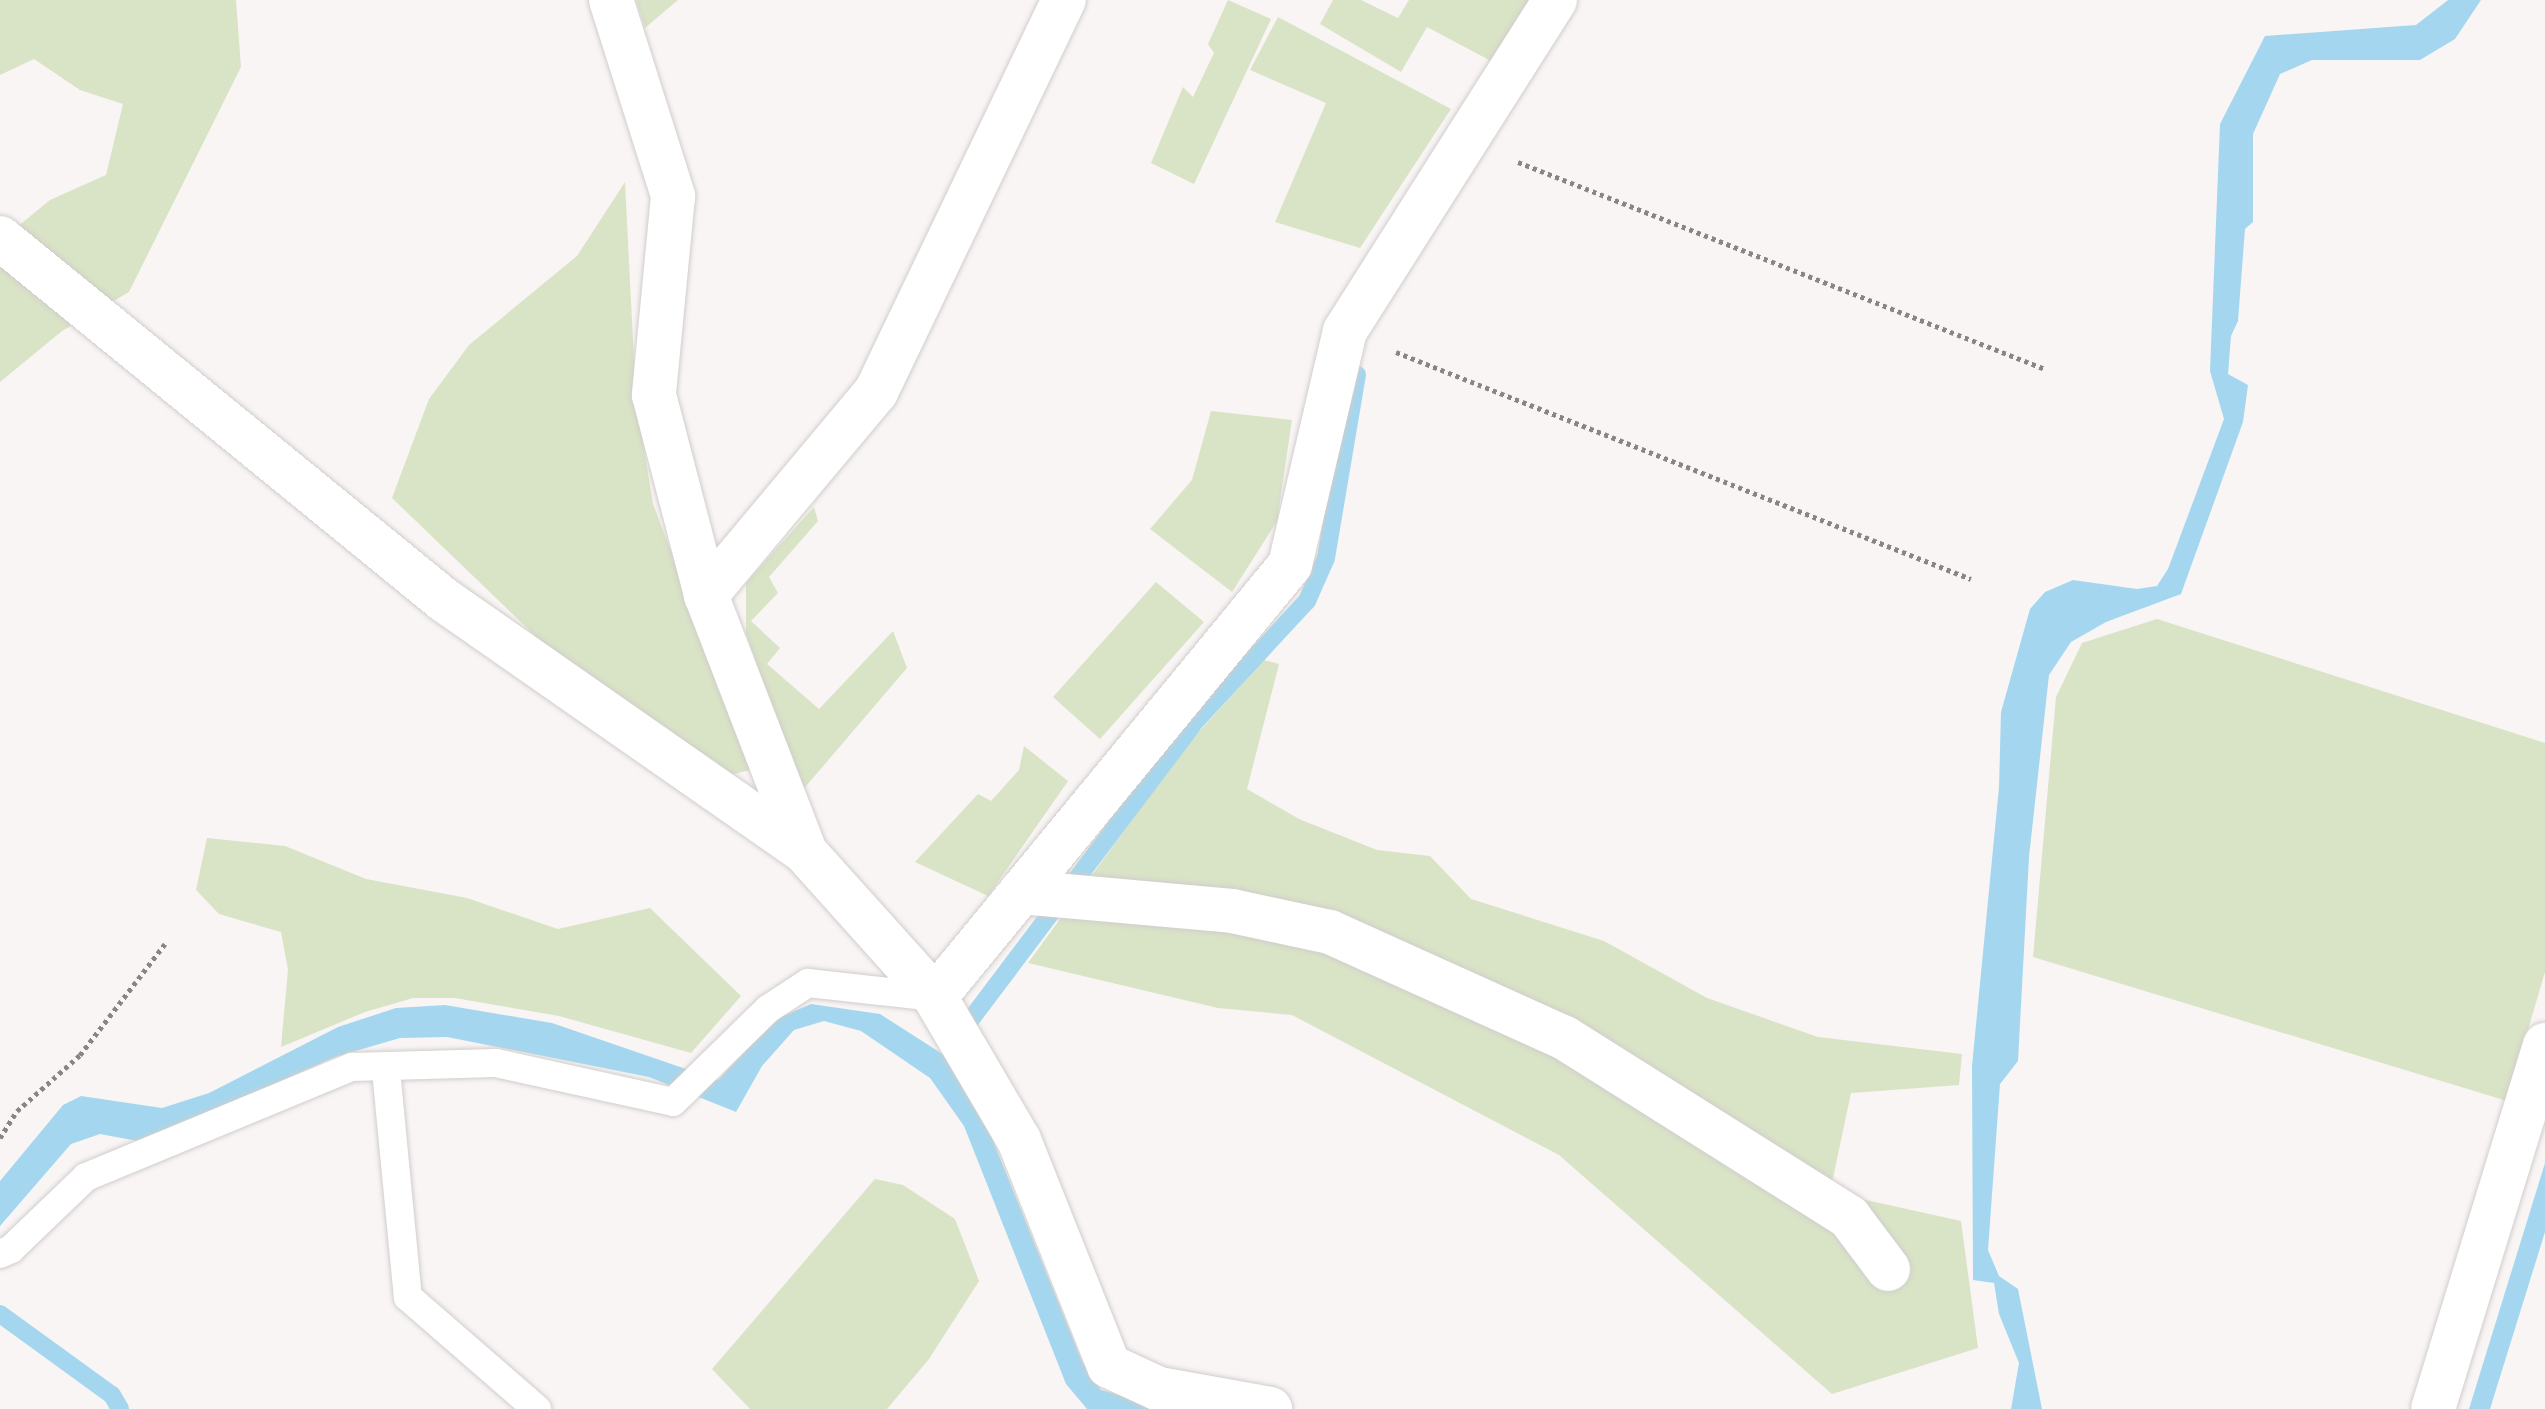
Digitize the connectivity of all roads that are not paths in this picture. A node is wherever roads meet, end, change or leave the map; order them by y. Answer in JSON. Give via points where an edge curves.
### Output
{"nodes":[{"id":1,"x":611,"y":0,"type":"edge"},
{"id":2,"x":1064,"y":0,"type":"edge"},
{"id":3,"x":1555,"y":0,"type":"edge"},
{"id":4,"x":0,"y":238,"type":"edge"},
{"id":5,"x":706,"y":595,"type":"junction"},
{"id":6,"x":805,"y":852,"type":"junction"},
{"id":7,"x":1021,"y":892,"type":"junction"},
{"id":8,"x":935,"y":997,"type":"junction"},
{"id":9,"x":2545,"y":1045,"type":"edge"},
{"id":10,"x":386,"y":1070,"type":"junction"},
{"id":11,"x":0,"y":1254,"type":"edge"},
{"id":12,"x":1888,"y":1269,"type":"dead end"},
{"id":13,"x":537,"y":1409,"type":"edge"},
{"id":14,"x":1270,"y":1409,"type":"edge"},
{"id":15,"x":2433,"y":1409,"type":"edge"}],
"edges":[{"from":1,"to":5,"type":"street","via":[[673,196],[654,395]]},
{"from":2,"to":5,"type":"street","via":[[876,392]]},
{"from":3,"to":7,"type":"street","via":[[1345,331],[1290,565]]},
{"from":4,"to":6,"type":"street","via":[[444,600]]},
{"from":5,"to":6,"type":"street"},
{"from":6,"to":8,"type":"street"},
{"from":7,"to":8,"type":"street"},
{"from":7,"to":12,"type":"street","via":[[1232,911],[1330,932],[1565,1038],[1849,1217]]},
{"from":8,"to":10,"type":"lane","via":[[808,983],[768,1009],[673,1102],[496,1063]]},
{"from":8,"to":14,"type":"street","via":[[1019,1140],[1109,1366],[1159,1389]]},
{"from":9,"to":15,"type":"street"},
{"from":10,"to":11,"type":"lane","via":[[352,1067],[86,1177]]},
{"from":10,"to":13,"type":"lane","via":[[408,1297]]}]}
